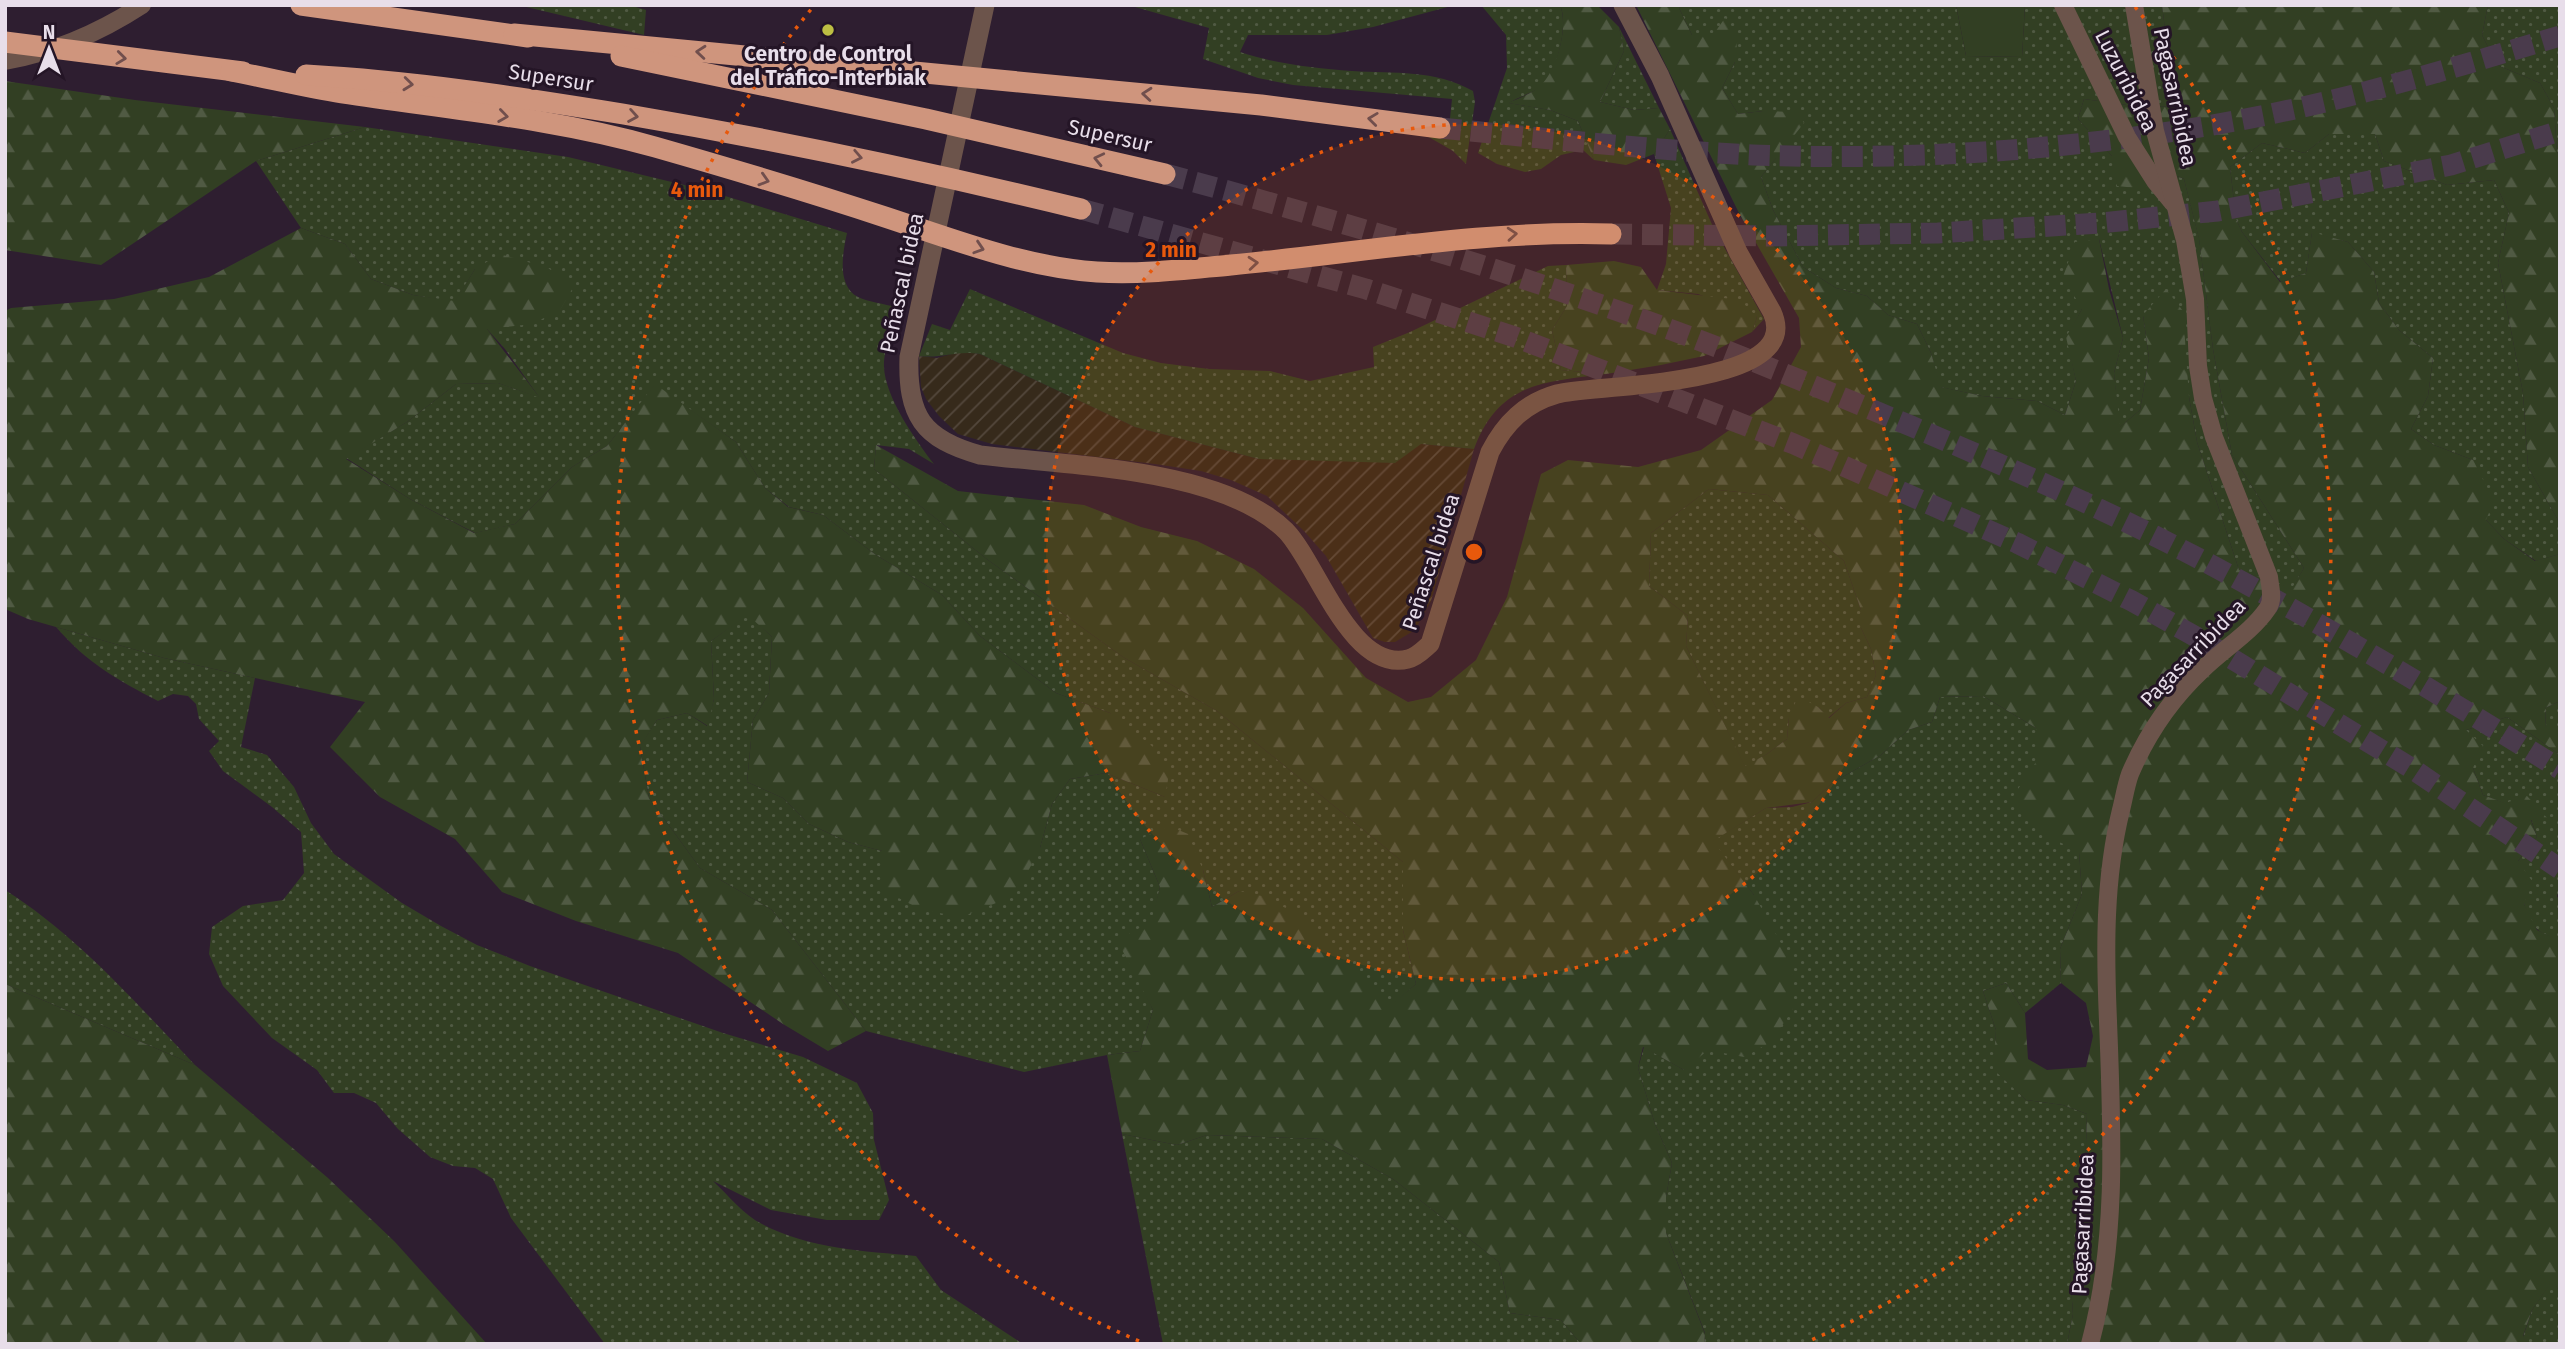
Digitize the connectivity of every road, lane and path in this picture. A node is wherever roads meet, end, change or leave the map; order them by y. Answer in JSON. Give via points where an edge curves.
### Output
{"nodes":[{"id":1,"x":142,"y":5,"type":"edge"},
{"id":2,"x":301,"y":5,"type":"edge"},
{"id":3,"x":985,"y":5,"type":"edge"},
{"id":4,"x":1623,"y":5,"type":"edge"},
{"id":5,"x":2063,"y":5,"type":"edge"},
{"id":6,"x":2134,"y":5,"type":"edge"},
{"id":7,"x":514,"y":34,"type":"junction"},
{"id":8,"x":5,"y":42,"type":"edge"},
{"id":9,"x":5,"y":61,"type":"edge"},
{"id":10,"x":339,"y":85,"type":"junction"},
{"id":11,"x":1440,"y":128,"type":"tunnel mouth"},
{"id":12,"x":1165,"y":174,"type":"tunnel mouth"},
{"id":13,"x":1081,"y":209,"type":"tunnel mouth"},
{"id":14,"x":2177,"y":209,"type":"junction"},
{"id":15,"x":1611,"y":234,"type":"tunnel mouth"},
{"id":16,"x":2090,"y":1344,"type":"edge"}],
"edges":[{"from":1,"to":9,"type":"street","via":[[69,45]]},
{"from":2,"to":7,"type":"highway","name":"Supersur"},
{"from":3,"to":4,"type":"street","name":"Peñascal bidea","via":[[909,356],[908,386],[923,424],[950,445],[980,455],[1136,472],[1183,481],[1240,500],[1286,531],[1364,646],[1381,657],[1409,659],[1430,644],[1490,452],[1522,411],[1559,393],[1662,383],[1713,372],[1762,352],[1776,330],[1776,321],[1738,252],[1660,76]]},
{"from":5,"to":14,"type":"street","name":"Luzuribidea","via":[[2127,137]]},
{"from":6,"to":14,"type":"street","name":"Pagasarribidea","via":[[2155,131]]},
{"from":11,"to":7,"type":"highway","one_way":true,"via":[[1247,104]]},
{"from":12,"to":7,"type":"highway","name":"Supersur","one_way":true,"via":[[926,119]]},
{"from":8,"to":10,"type":"highway","one_way":true},
{"from":10,"to":13,"type":"highway","name":"Supersur","one_way":true,"via":[[502,94],[912,168]]},
{"from":10,"to":15,"type":"highway","one_way":true,"via":[[651,146],[988,251],[1098,272],[1322,257],[1498,235]]},
{"from":14,"to":16,"type":"street","name":"Pagasarribidea","via":[[2195,299],[2203,398],[2218,449],[2269,577],[2271,600],[2249,629],[2203,669],[2156,722],[2129,776],[2115,835],[2106,911],[2111,1190],[2102,1301]]}]}
